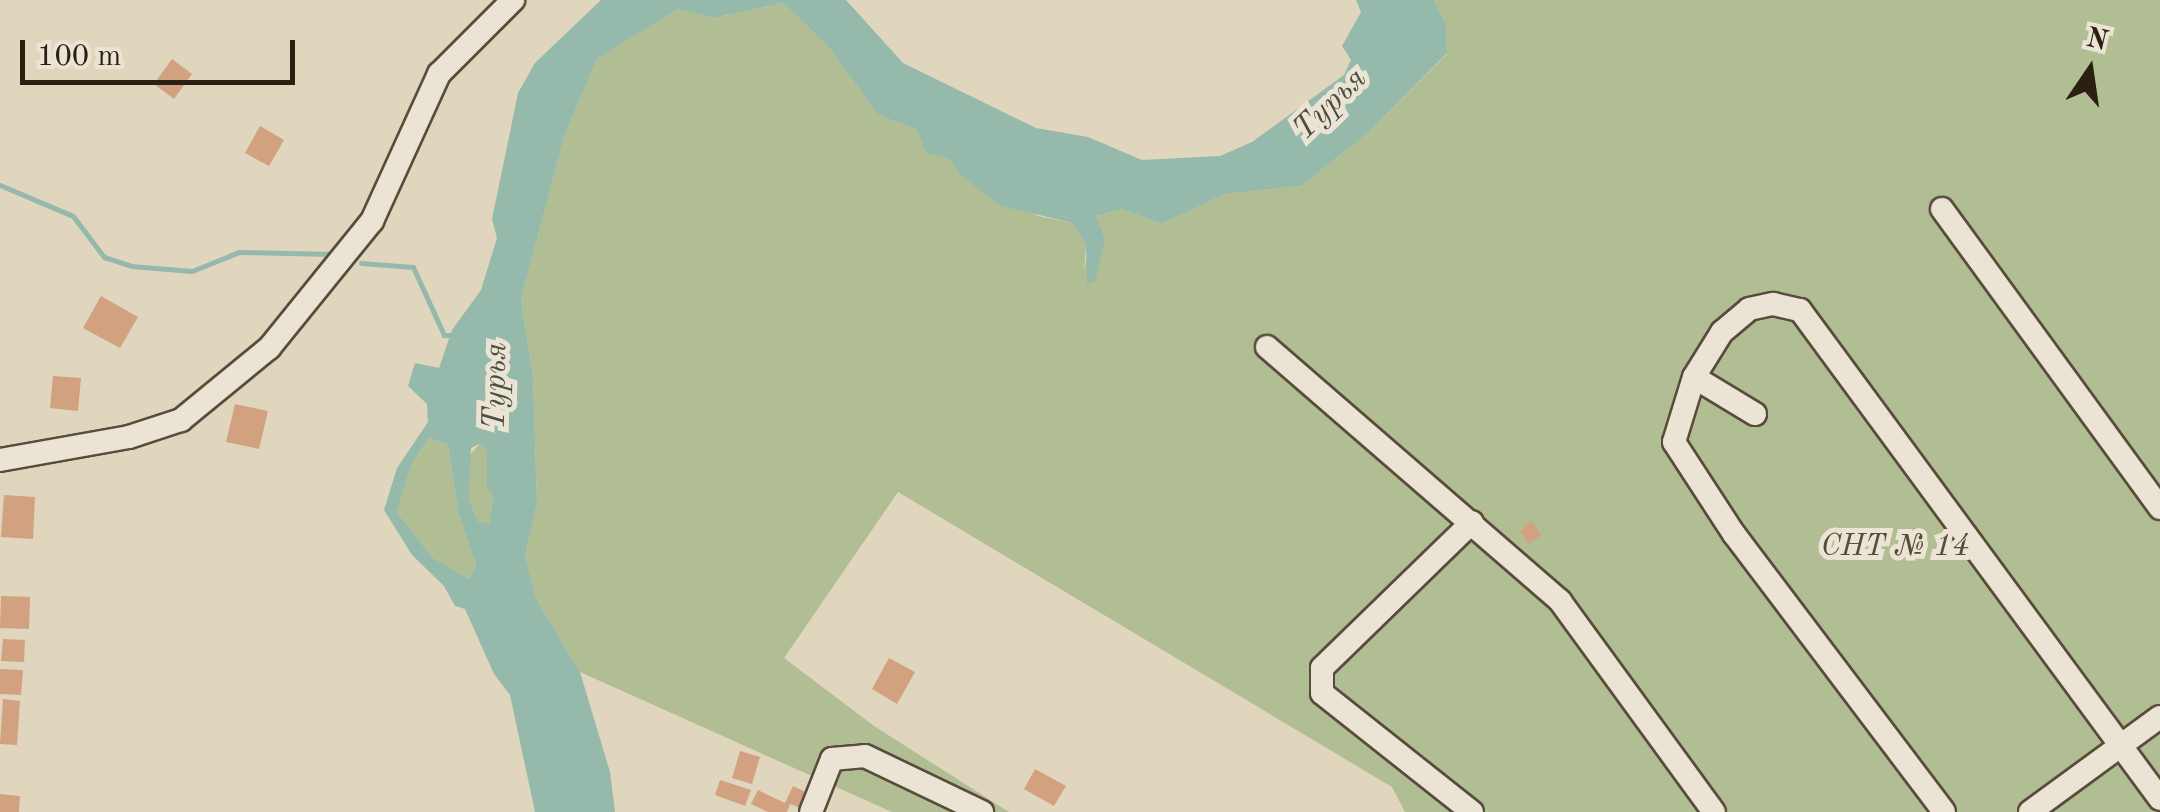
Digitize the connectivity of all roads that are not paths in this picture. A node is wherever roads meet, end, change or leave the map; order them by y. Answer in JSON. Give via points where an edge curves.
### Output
{"nodes":[{"id":1,"x":513,"y":0,"type":"edge"},
{"id":2,"x":1942,"y":208,"type":"dead end"},
{"id":3,"x":1268,"y":348,"type":"dead end"},
{"id":4,"x":1694,"y":378,"type":"junction"},
{"id":5,"x":1755,"y":414,"type":"dead end"},
{"id":6,"x":0,"y":460,"type":"edge"},
{"id":7,"x":2160,"y":508,"type":"edge"},
{"id":8,"x":1472,"y":522,"type":"junction"},
{"id":9,"x":2160,"y":716,"type":"edge"},
{"id":10,"x":2120,"y":746,"type":"junction"},
{"id":11,"x":2160,"y":799,"type":"edge"},
{"id":12,"x":811,"y":812,"type":"edge"},
{"id":13,"x":982,"y":812,"type":"edge"},
{"id":14,"x":1472,"y":812,"type":"edge"},
{"id":15,"x":1714,"y":812,"type":"edge"},
{"id":16,"x":1944,"y":812,"type":"edge"},
{"id":17,"x":2030,"y":812,"type":"edge"}],
"edges":[{"from":1,"to":6,"type":"street","via":[[440,74],[372,221],[269,348],[181,420],[129,437]]},
{"from":2,"to":7,"type":"street"},
{"from":3,"to":8,"type":"street"},
{"from":4,"to":5,"type":"street"},
{"from":4,"to":10,"type":"street","via":[[1722,332],[1749,309],[1773,304],[1800,310]]},
{"from":4,"to":16,"type":"street","via":[[1674,442],[1746,550]]},
{"from":8,"to":14,"type":"street","via":[[1322,668],[1322,693]]},
{"from":8,"to":15,"type":"street","via":[[1560,601]]},
{"from":9,"to":10,"type":"street"},
{"from":10,"to":11,"type":"street"},
{"from":10,"to":17,"type":"street"},
{"from":12,"to":13,"type":"street","via":[[832,759],[865,756]]}]}
